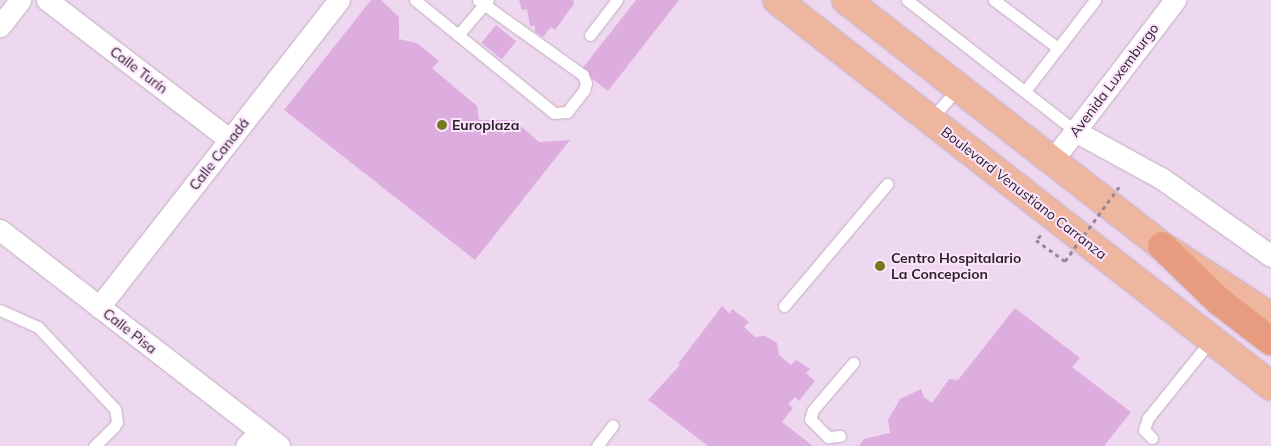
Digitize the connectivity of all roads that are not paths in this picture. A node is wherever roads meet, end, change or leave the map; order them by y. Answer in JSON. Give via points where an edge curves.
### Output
{"nodes":[{"id":1,"x":20,"y":0,"type":"edge"},
{"id":2,"x":47,"y":0,"type":"edge"},
{"id":3,"x":339,"y":0,"type":"edge"},
{"id":4,"x":415,"y":0,"type":"edge"},
{"id":5,"x":617,"y":0,"type":"edge"},
{"id":6,"x":777,"y":0,"type":"edge"},
{"id":7,"x":846,"y":0,"type":"edge"},
{"id":8,"x":907,"y":0,"type":"edge"},
{"id":9,"x":994,"y":0,"type":"edge"},
{"id":10,"x":1175,"y":0,"type":"edge"},
{"id":11,"x":484,"y":1,"type":"edge"},
{"id":12,"x":1091,"y":2,"type":"edge"},
{"id":13,"x":0,"y":26,"type":"edge"},
{"id":14,"x":458,"y":35,"type":"junction"},
{"id":15,"x":590,"y":35,"type":"dead end"},
{"id":16,"x":1058,"y":48,"type":"junction"},
{"id":17,"x":958,"y":88,"type":"junction"},
{"id":18,"x":1024,"y":91,"type":"junction"},
{"id":19,"x":930,"y":120,"type":"junction"},
{"id":20,"x":1075,"y":131,"type":"junction"},
{"id":21,"x":230,"y":140,"type":"junction"},
{"id":22,"x":1052,"y":160,"type":"junction"},
{"id":23,"x":887,"y":184,"type":"dead end"},
{"id":24,"x":0,"y":230,"type":"edge"},
{"id":25,"x":1162,"y":246,"type":"junction"},
{"id":26,"x":1271,"y":256,"type":"edge"},
{"id":27,"x":784,"y":306,"type":"dead end"},
{"id":28,"x":98,"y":307,"type":"junction"},
{"id":29,"x":0,"y":310,"type":"edge"},
{"id":30,"x":1271,"y":317,"type":"edge"},
{"id":31,"x":1211,"y":340,"type":"junction"},
{"id":32,"x":1271,"y":341,"type":"edge"},
{"id":33,"x":853,"y":363,"type":"dead end"},
{"id":34,"x":1271,"y":386,"type":"edge"},
{"id":35,"x":613,"y":425,"type":"dead end"},
{"id":36,"x":840,"y":436,"type":"dead end"},
{"id":37,"x":1152,"y":438,"type":"dead end"},
{"id":38,"x":253,"y":439,"type":"edge"},
{"id":39,"x":94,"y":446,"type":"edge"},
{"id":40,"x":279,"y":446,"type":"edge"},
{"id":41,"x":597,"y":446,"type":"edge"}],
"edges":[{"from":1,"to":13,"type":"street"},
{"from":2,"to":21,"type":"street","name":"Calle Turín"},
{"from":3,"to":21,"type":"street","name":"Calle Canadá"},
{"from":4,"to":14,"type":"lane"},
{"from":5,"to":15,"type":"lane"},
{"from":6,"to":19,"type":"main road","name":"Boulevard Venustiano Carranza"},
{"from":7,"to":17,"type":"main road"},
{"from":8,"to":18,"type":"lane"},
{"from":9,"to":16,"type":"lane"},
{"from":10,"to":20,"type":"street","name":"Avenida Luxemburgo"},
{"from":11,"to":14,"type":"lane"},
{"from":11,"to":14,"type":"lane","via":[[583,75],[584,90],[567,112],[554,113]]},
{"from":12,"to":16,"type":"lane"},
{"from":16,"to":18,"type":"lane"},
{"from":17,"to":19,"type":"lane"},
{"from":17,"to":22,"type":"main road"},
{"from":18,"to":20,"type":"lane"},
{"from":19,"to":31,"type":"main road","name":"Boulevard Venustiano Carranza"},
{"from":20,"to":22,"type":"street","name":"Avenida Luxemburgo"},
{"from":20,"to":26,"type":"street","via":[[1161,178]]},
{"from":21,"to":28,"type":"street","name":"Calle Canadá"},
{"from":22,"to":25,"type":"main road"},
{"from":23,"to":27,"type":"lane"},
{"from":24,"to":28,"type":"street","name":"Calle Pisa"},
{"from":25,"to":30,"type":"main road"},
{"from":25,"to":32,"type":"highway","via":[[1218,301]]},
{"from":28,"to":38,"type":"street","name":"Calle Pisa"},
{"from":29,"to":39,"type":"lane","via":[[38,327],[115,409],[117,422]]},
{"from":31,"to":34,"type":"main road","name":"Boulevard Venustiano Carranza"},
{"from":31,"to":37,"type":"lane","via":[[1148,418],[1144,430]]},
{"from":33,"to":36,"type":"lane","via":[[813,410],[810,419],[828,437]]},
{"from":35,"to":41,"type":"lane"},
{"from":38,"to":40,"type":"street","name":"Calle Pisa"}]}
